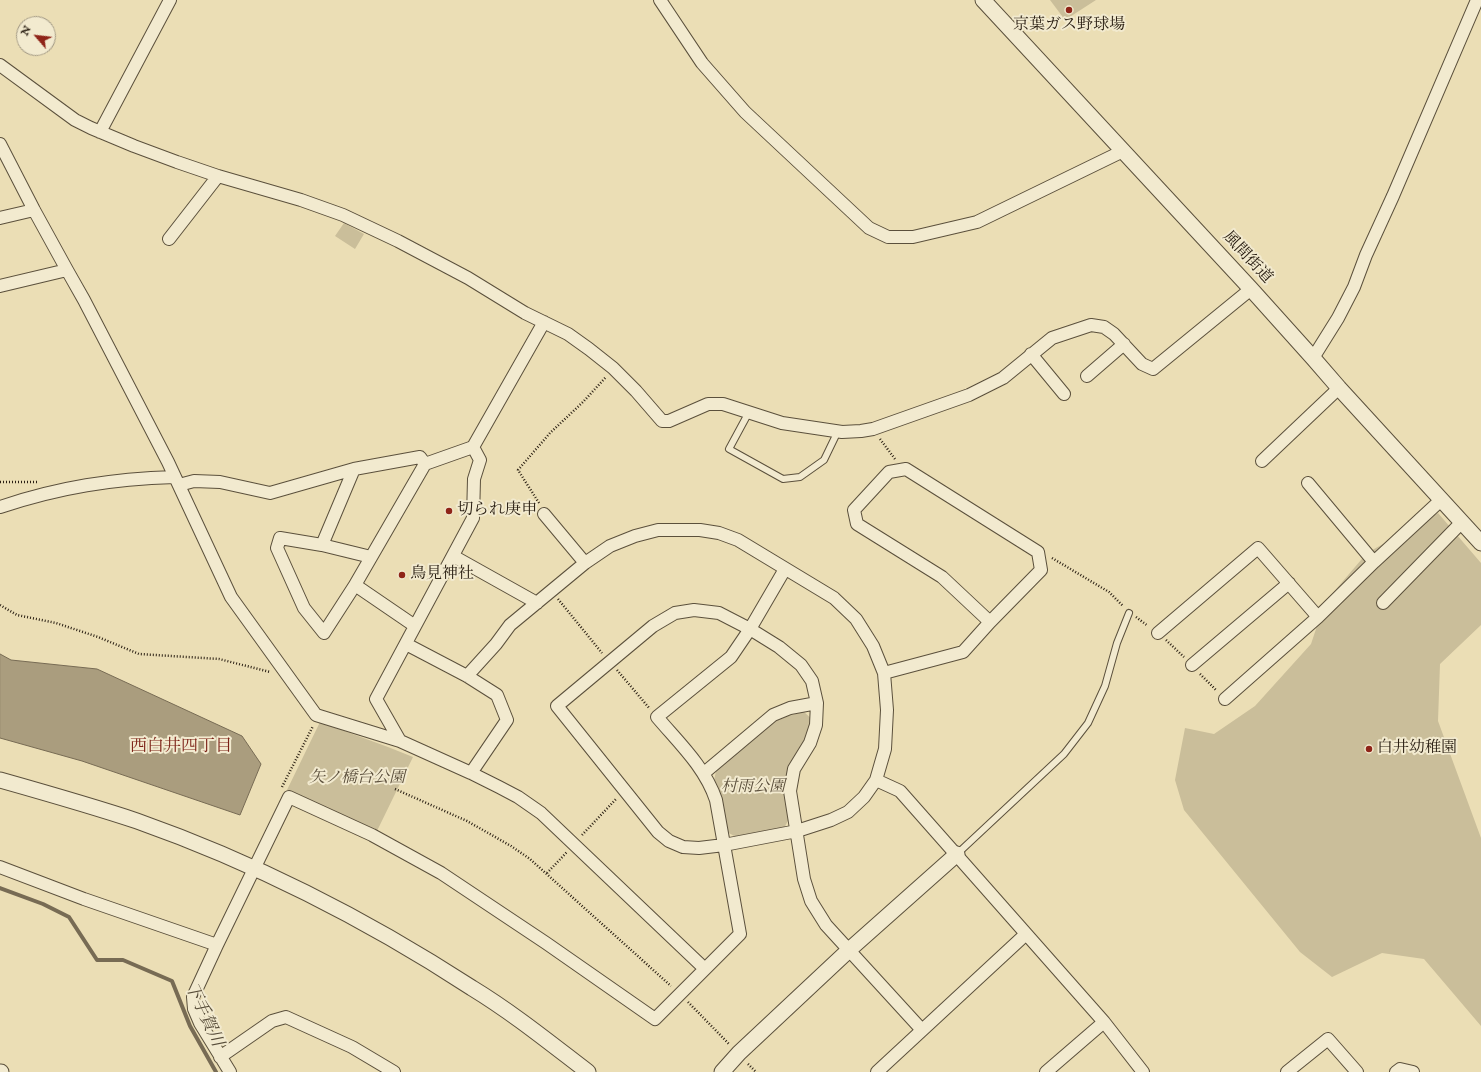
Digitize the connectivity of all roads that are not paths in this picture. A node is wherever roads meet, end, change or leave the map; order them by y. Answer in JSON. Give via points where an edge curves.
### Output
{"nodes":[{"id":1,"x":170,"y":0,"type":"edge"},
{"id":2,"x":660,"y":0,"type":"edge"},
{"id":3,"x":983,"y":0,"type":"edge"},
{"id":4,"x":1477,"y":0,"type":"edge"},
{"id":5,"x":0,"y":65,"type":"edge"},
{"id":6,"x":100,"y":132,"type":"junction"},
{"id":7,"x":0,"y":144,"type":"edge"},
{"id":8,"x":1123,"y":151,"type":"junction"},
{"id":9,"x":218,"y":176,"type":"junction"},
{"id":10,"x":34,"y":210,"type":"junction"},
{"id":11,"x":0,"y":218,"type":"edge"},
{"id":12,"x":169,"y":239,"type":"dead end"},
{"id":13,"x":67,"y":270,"type":"junction"},
{"id":14,"x":0,"y":286,"type":"edge"},
{"id":15,"x":1251,"y":289,"type":"junction"},
{"id":16,"x":544,"y":322,"type":"junction"},
{"id":17,"x":1124,"y":344,"type":"junction"},
{"id":18,"x":1031,"y":354,"type":"junction"},
{"id":19,"x":1313,"y":358,"type":"junction"},
{"id":20,"x":1087,"y":376,"type":"dead end"},
{"id":21,"x":1339,"y":388,"type":"junction"},
{"id":22,"x":1064,"y":394,"type":"dead end"},
{"id":23,"x":749,"y":412,"type":"junction"},
{"id":24,"x":838,"y":432,"type":"junction"},
{"id":25,"x":473,"y":447,"type":"junction"},
{"id":26,"x":1262,"y":461,"type":"dead end"},
{"id":27,"x":425,"y":464,"type":"junction"},
{"id":28,"x":354,"y":468,"type":"junction"},
{"id":29,"x":177,"y":481,"type":"junction"},
{"id":30,"x":1308,"y":483,"type":"dead end"},
{"id":31,"x":1441,"y":500,"type":"junction"},
{"id":32,"x":0,"y":507,"type":"edge"},
{"id":33,"x":544,"y":514,"type":"road end"},
{"id":34,"x":1461,"y":523,"type":"junction"},
{"id":35,"x":1481,"y":543,"type":"edge"},
{"id":36,"x":322,"y":545,"type":"junction"},
{"id":37,"x":453,"y":556,"type":"junction"},
{"id":38,"x":371,"y":557,"type":"junction"},
{"id":39,"x":1374,"y":562,"type":"junction"},
{"id":40,"x":585,"y":563,"type":"junction"},
{"id":41,"x":785,"y":569,"type":"junction"},
{"id":42,"x":1289,"y":583,"type":"junction"},
{"id":43,"x":355,"y":585,"type":"junction"},
{"id":44,"x":537,"y":603,"type":"junction"},
{"id":45,"x":1383,"y":603,"type":"dead end"},
{"id":46,"x":1129,"y":612,"type":"dead end"},
{"id":47,"x":1318,"y":617,"type":"junction"},
{"id":48,"x":990,"y":622,"type":"junction"},
{"id":49,"x":415,"y":626,"type":"junction"},
{"id":50,"x":750,"y":629,"type":"junction"},
{"id":51,"x":1158,"y":633,"type":"dead end"},
{"id":52,"x":406,"y":644,"type":"junction"},
{"id":53,"x":1192,"y":665,"type":"dead end"},
{"id":54,"x":884,"y":673,"type":"junction"},
{"id":55,"x":467,"y":676,"type":"junction"},
{"id":56,"x":1225,"y":699,"type":"dead end"},
{"id":57,"x":817,"y":703,"type":"junction"},
{"id":58,"x":400,"y":741,"type":"junction"},
{"id":59,"x":471,"y":773,"type":"junction"},
{"id":60,"x":704,"y":773,"type":"junction"},
{"id":61,"x":0,"y":780,"type":"edge"},
{"id":62,"x":876,"y":780,"type":"junction"},
{"id":63,"x":797,"y":831,"type":"junction"},
{"id":64,"x":724,"y":845,"type":"junction"},
{"id":65,"x":957,"y":854,"type":"junction"},
{"id":66,"x":0,"y":867,"type":"edge"},
{"id":67,"x":253,"y":869,"type":"junction"},
{"id":68,"x":1026,"y":934,"type":"junction"},
{"id":69,"x":217,"y":945,"type":"junction"},
{"id":70,"x":849,"y":950,"type":"junction"},
{"id":71,"x":705,"y":969,"type":"junction"},
{"id":72,"x":1104,"y":1022,"type":"junction"},
{"id":73,"x":922,"y":1030,"type":"junction"},
{"id":74,"x":220,"y":1057,"type":"junction"},
{"id":75,"x":230,"y":1072,"type":"edge"},
{"id":76,"x":394,"y":1072,"type":"edge"},
{"id":77,"x":588,"y":1072,"type":"edge"},
{"id":78,"x":722,"y":1072,"type":"edge"},
{"id":79,"x":877,"y":1072,"type":"edge"},
{"id":80,"x":1046,"y":1072,"type":"edge"},
{"id":81,"x":1143,"y":1072,"type":"edge"},
{"id":82,"x":1287,"y":1072,"type":"edge"},
{"id":83,"x":1357,"y":1072,"type":"edge"},
{"id":84,"x":1396,"y":1072,"type":"edge"},
{"id":85,"x":1413,"y":1072,"type":"edge"}],
"edges":[{"from":1,"to":6,"type":"street"},
{"from":2,"to":8,"type":"street","via":[[702,63],[745,112],[870,228],[888,237],[913,237],[977,222]]},
{"from":3,"to":8,"type":"street","name":"風間街道"},
{"from":4,"to":19,"type":"street","via":[[1354,287]]},
{"from":5,"to":6,"type":"street","via":[[75,120]]},
{"from":6,"to":9,"type":"street"},
{"from":7,"to":10,"type":"street"},
{"from":8,"to":15,"type":"street","name":"風間街道"},
{"from":9,"to":12,"type":"street"},
{"from":9,"to":16,"type":"street","via":[[343,215],[440,263]]},
{"from":10,"to":11,"type":"street"},
{"from":10,"to":13,"type":"street"},
{"from":13,"to":14,"type":"street"},
{"from":13,"to":29,"type":"street"},
{"from":15,"to":17,"type":"street","via":[[1153,369],[1142,364]]},
{"from":15,"to":19,"type":"street","name":"風間街道"},
{"from":16,"to":23,"type":"street","via":[[568,334],[613,368],[662,421],[669,421],[708,404],[723,404]]},
{"from":16,"to":25,"type":"street"},
{"from":17,"to":18,"type":"street","via":[[1104,327],[1091,325],[1052,338]]},
{"from":17,"to":20,"type":"street"},
{"from":18,"to":22,"type":"street"},
{"from":18,"to":24,"type":"street","via":[[1003,378],[969,395],[873,429]]},
{"from":19,"to":21,"type":"street","name":"風間街道"},
{"from":21,"to":26,"type":"street"},
{"from":21,"to":31,"type":"street","name":"風間街道"},
{"from":23,"to":24,"type":"street","via":[[782,423]]},
{"from":23,"to":24,"type":"lane","via":[[729,449],[783,479],[800,477],[824,460]]},
{"from":25,"to":27,"type":"street"},
{"from":25,"to":37,"type":"street","via":[[480,460],[474,479],[473,518]]},
{"from":27,"to":28,"type":"street","via":[[420,457]]},
{"from":27,"to":38,"type":"street"},
{"from":28,"to":29,"type":"street","via":[[270,493],[220,482]]},
{"from":28,"to":36,"type":"street"},
{"from":29,"to":32,"type":"street","via":[[137,478],[85,484]]},
{"from":29,"to":58,"type":"street","via":[[232,597],[316,715]]},
{"from":30,"to":39,"type":"street"},
{"from":31,"to":34,"type":"street","name":"風間街道"},
{"from":31,"to":39,"type":"street"},
{"from":33,"to":40,"type":"street"},
{"from":34,"to":35,"type":"street","name":"風間街道"},
{"from":34,"to":45,"type":"street"},
{"from":36,"to":38,"type":"street"},
{"from":36,"to":43,"type":"street","via":[[280,538],[277,548],[304,608],[324,633]]},
{"from":37,"to":44,"type":"street"},
{"from":37,"to":49,"type":"street"},
{"from":38,"to":43,"type":"street"},
{"from":39,"to":47,"type":"street"},
{"from":40,"to":41,"type":"street","via":[[610,546],[635,536],[658,530],[677,529],[712,532],[738,540]]},
{"from":40,"to":44,"type":"street"},
{"from":41,"to":50,"type":"street"},
{"from":41,"to":54,"type":"street","via":[[834,598],[856,619],[873,646]]},
{"from":42,"to":47,"type":"street"},
{"from":42,"to":51,"type":"street","via":[[1258,548]]},
{"from":42,"to":53,"type":"street"},
{"from":43,"to":49,"type":"street"},
{"from":44,"to":55,"type":"street","via":[[510,624]]},
{"from":46,"to":65,"type":"lane","via":[[1116,643],[1105,686],[1088,723],[1064,754]]},
{"from":47,"to":56,"type":"street"},
{"from":48,"to":48,"type":"street","via":[[942,577],[857,524],[854,510],[889,472],[905,469],[1038,552],[1041,570]]},
{"from":48,"to":54,"type":"street","via":[[963,652]]},
{"from":49,"to":52,"type":"street"},
{"from":50,"to":57,"type":"street","via":[[779,647],[801,665],[812,681]]},
{"from":50,"to":60,"type":"street","via":[[731,657],[657,717]]},
{"from":50,"to":64,"type":"street","via":[[719,612],[675,612],[654,626],[557,706],[658,832],[669,841],[683,847]]},
{"from":52,"to":55,"type":"street"},
{"from":52,"to":58,"type":"street","via":[[376,699]]},
{"from":54,"to":62,"type":"street","via":[[887,710],[885,749]]},
{"from":55,"to":59,"type":"street","via":[[496,695],[506,720]]},
{"from":57,"to":60,"type":"street","via":[[790,708],[773,715]]},
{"from":57,"to":63,"type":"street","via":[[816,725],[810,743],[794,769],[790,791]]},
{"from":58,"to":59,"type":"street"},
{"from":59,"to":71,"type":"street","via":[[518,797],[535,809]]},
{"from":60,"to":64,"type":"street","via":[[716,800]]},
{"from":61,"to":67,"type":"street","via":[[137,821]]},
{"from":62,"to":63,"type":"street","via":[[864,797],[848,812]]},
{"from":62,"to":65,"type":"street","via":[[900,791]]},
{"from":63,"to":64,"type":"street"},
{"from":63,"to":70,"type":"street","via":[[804,879],[811,901],[826,925]]},
{"from":64,"to":71,"type":"street","via":[[740,934]]},
{"from":65,"to":68,"type":"street"},
{"from":65,"to":70,"type":"street"},
{"from":66,"to":69,"type":"street"},
{"from":67,"to":69,"type":"street"},
{"from":67,"to":71,"type":"street","via":[[289,797],[372,836],[440,873],[655,1019]]},
{"from":67,"to":77,"type":"street","via":[[368,925],[460,980],[532,1029]]},
{"from":68,"to":72,"type":"street"},
{"from":68,"to":73,"type":"street"},
{"from":69,"to":74,"type":"street","via":[[193,996],[194,1009],[200,1023]]},
{"from":70,"to":73,"type":"street"},
{"from":70,"to":78,"type":"street"},
{"from":72,"to":80,"type":"street"},
{"from":72,"to":81,"type":"street"},
{"from":73,"to":79,"type":"street"},
{"from":74,"to":75,"type":"street"},
{"from":74,"to":76,"type":"street","via":[[272,1021],[286,1017],[352,1047]]},
{"from":82,"to":83,"type":"street","via":[[1328,1039]]},
{"from":84,"to":85,"type":"street","via":[[1400,1069]]}]}
